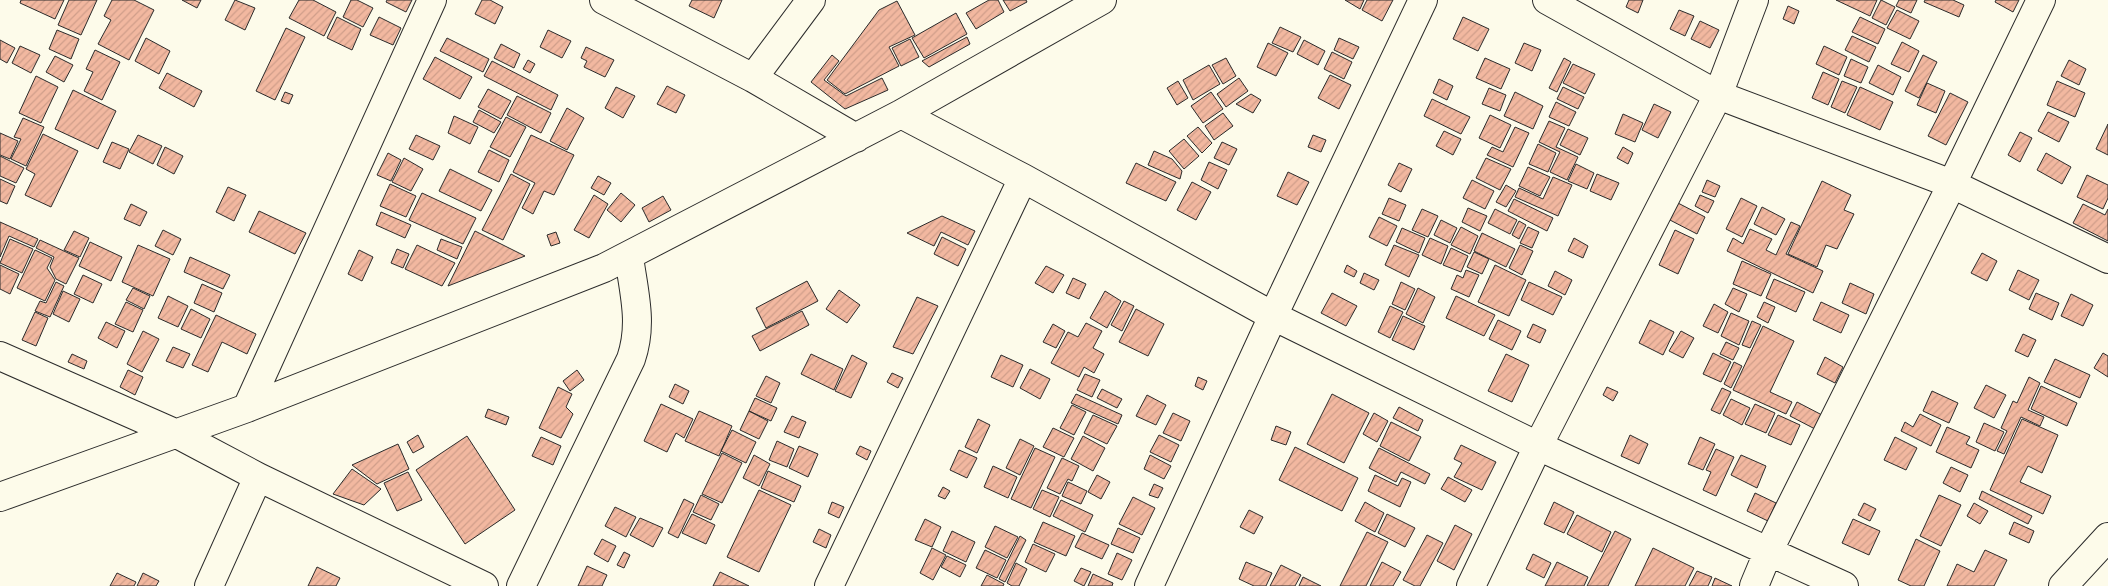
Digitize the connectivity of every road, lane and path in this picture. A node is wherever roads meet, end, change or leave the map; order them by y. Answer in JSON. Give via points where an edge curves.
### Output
{"nodes":[{"id":1,"x":432,"y":0,"type":"edge"},
{"id":2,"x":604,"y":0,"type":"edge"},
{"id":3,"x":811,"y":0,"type":"edge"},
{"id":4,"x":1102,"y":0,"type":"edge"},
{"id":5,"x":1423,"y":0,"type":"edge"},
{"id":6,"x":1547,"y":0,"type":"edge"},
{"id":7,"x":1754,"y":0,"type":"edge"},
{"id":8,"x":2041,"y":0,"type":"edge"},
{"id":9,"x":753,"y":78,"type":"junction"},
{"id":10,"x":1718,"y":94,"type":"junction"},
{"id":11,"x":901,"y":114,"type":"junction"},
{"id":12,"x":856,"y":138,"type":"junction"},
{"id":13,"x":1024,"y":178,"type":"junction"},
{"id":14,"x":1952,"y":184,"type":"junction"},
{"id":15,"x":629,"y":257,"type":"junction"},
{"id":16,"x":2108,"y":258,"type":"edge"},
{"id":17,"x":1273,"y":316,"type":"junction"},
{"id":18,"x":0,"y":356,"type":"edge"},
{"id":19,"x":247,"y":408,"type":"junction"},
{"id":20,"x":177,"y":434,"type":"junction"},
{"id":21,"x":1538,"y":446,"type":"junction"},
{"id":22,"x":258,"y":478,"type":"junction"},
{"id":23,"x":0,"y":497,"type":"edge"},
{"id":24,"x":2108,"y":537,"type":"edge"},
{"id":25,"x":1769,"y":550,"type":"junction"},
{"id":26,"x":209,"y":586,"type":"edge"},
{"id":27,"x":484,"y":586,"type":"edge"},
{"id":28,"x":521,"y":586,"type":"edge"},
{"id":29,"x":829,"y":586,"type":"edge"},
{"id":30,"x":1149,"y":586,"type":"edge"},
{"id":31,"x":1471,"y":586,"type":"edge"},
{"id":32,"x":1754,"y":586,"type":"edge"},
{"id":33,"x":1844,"y":586,"type":"edge"},
{"id":34,"x":2063,"y":586,"type":"edge"}],
"edges":[{"from":1,"to":19,"type":"street"},
{"from":2,"to":9,"type":"street"},
{"from":3,"to":9,"type":"street"},
{"from":4,"to":11,"type":"street"},
{"from":5,"to":17,"type":"street"},
{"from":6,"to":10,"type":"street"},
{"from":7,"to":10,"type":"street"},
{"from":8,"to":14,"type":"street"},
{"from":9,"to":12,"type":"street"},
{"from":10,"to":14,"type":"street"},
{"from":10,"to":21,"type":"street"},
{"from":11,"to":12,"type":"street"},
{"from":11,"to":13,"type":"street"},
{"from":12,"to":15,"type":"street"},
{"from":13,"to":17,"type":"street"},
{"from":13,"to":29,"type":"street"},
{"from":14,"to":16,"type":"street"},
{"from":14,"to":25,"type":"street"},
{"from":15,"to":19,"type":"street"},
{"from":15,"to":28,"type":"street","via":[[637,343]]},
{"from":17,"to":21,"type":"street"},
{"from":17,"to":30,"type":"street"},
{"from":18,"to":20,"type":"street"},
{"from":19,"to":20,"type":"street"},
{"from":20,"to":22,"type":"street"},
{"from":20,"to":23,"type":"street"},
{"from":21,"to":25,"type":"street"},
{"from":21,"to":31,"type":"street"},
{"from":22,"to":26,"type":"street"},
{"from":22,"to":27,"type":"street"},
{"from":24,"to":34,"type":"street"},
{"from":25,"to":32,"type":"street"},
{"from":25,"to":33,"type":"street"}]}
